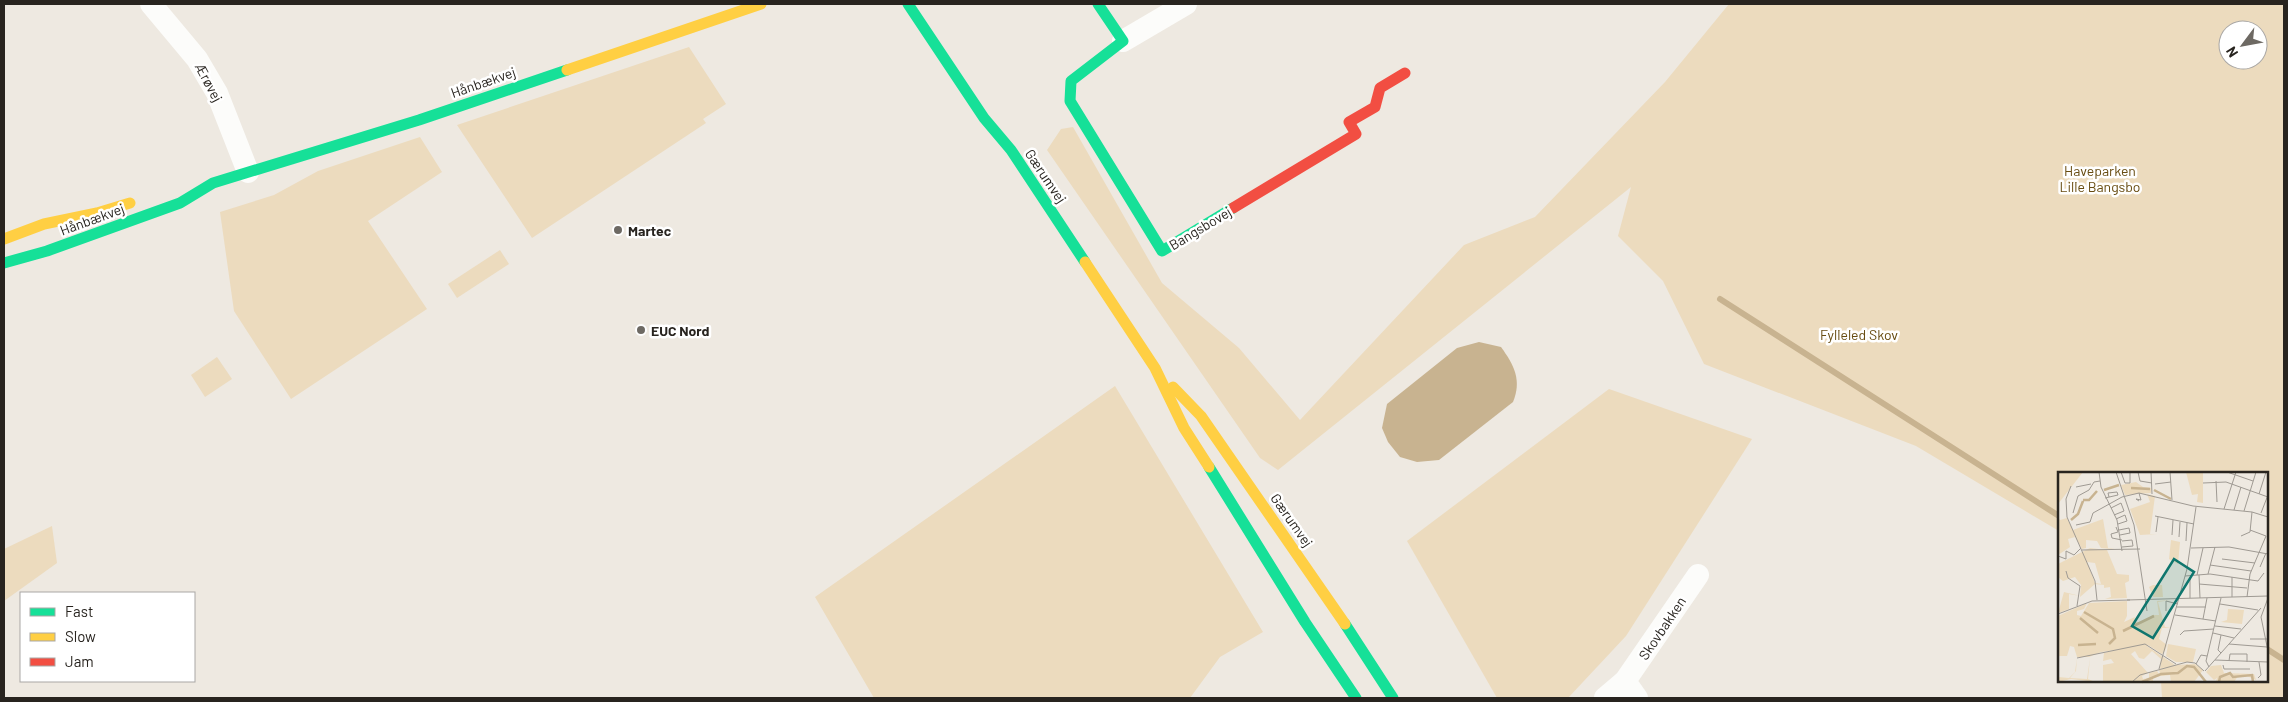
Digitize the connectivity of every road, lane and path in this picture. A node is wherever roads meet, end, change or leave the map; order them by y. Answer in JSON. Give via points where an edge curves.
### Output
{"nodes":[{"id":1,"x":761,"y":4,"type":"edge"},
{"id":2,"x":908,"y":4,"type":"edge"},
{"id":3,"x":1099,"y":4,"type":"edge"},
{"id":4,"x":1186,"y":4,"type":"edge"},
{"id":5,"x":165,"y":9,"type":"edge"},
{"id":6,"x":1123,"y":42,"type":"junction"},
{"id":7,"x":1405,"y":73,"type":"dead end"},
{"id":8,"x":248,"y":172,"type":"junction"},
{"id":9,"x":213,"y":183,"type":"junction"},
{"id":10,"x":189,"y":185,"type":"dead end"},
{"id":11,"x":144,"y":198,"type":"dead end"},
{"id":12,"x":4,"y":239,"type":"edge"},
{"id":13,"x":4,"y":264,"type":"edge"},
{"id":14,"x":1155,"y":368,"type":"junction"},
{"id":15,"x":1698,"y":574,"type":"dead end"},
{"id":16,"x":1631,"y":690,"type":"edge"},
{"id":17,"x":1356,"y":698,"type":"edge"},
{"id":18,"x":1393,"y":698,"type":"edge"},
{"id":19,"x":1605,"y":698,"type":"edge"}],
"edges":[{"from":1,"to":8,"type":"street","name":"Hånbækvej","via":[[419,120]]},
{"from":2,"to":14,"type":"street","name":"Gærumvej","via":[[984,118],[1011,150]]},
{"from":3,"to":6,"type":"street"},
{"from":4,"to":6,"type":"street","name":"Bangsbovej"},
{"from":5,"to":8,"type":"street","name":"Ærøvej","via":[[217,93]]},
{"from":6,"to":7,"type":"street","name":"Bangsbovej","via":[[1071,81],[1070,101],[1162,250],[1356,134],[1349,122],[1375,107],[1380,88]]},
{"from":8,"to":9,"type":"street","name":"Hånbækvej"},
{"from":9,"to":10,"type":"street","name":"Hånbækvej"},
{"from":9,"to":13,"type":"street","name":"Hånbækvej","via":[[180,203],[47,252]]},
{"from":11,"to":12,"type":"street","name":"Hånbækvej","via":[[97,214],[44,224]]},
{"from":14,"to":17,"type":"street","name":"Gærumvej","via":[[1184,428]]},
{"from":14,"to":18,"type":"street","name":"Gærumvej","via":[[1201,416]]},
{"from":15,"to":16,"type":"street","name":"Skovbakken"},
{"from":16,"to":19,"type":"street","name":"Skovbakken"}]}
